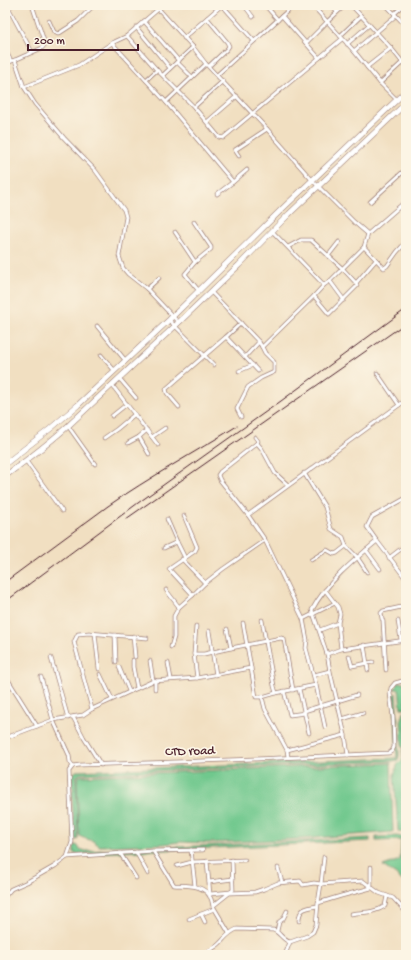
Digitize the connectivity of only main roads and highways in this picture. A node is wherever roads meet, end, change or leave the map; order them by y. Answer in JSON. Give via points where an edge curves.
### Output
{"nodes":[{"id":1,"x":406,"y":91,"type":"edge"},
{"id":2,"x":406,"y":103,"type":"edge"},
{"id":3,"x":5,"y":464,"type":"edge"},
{"id":4,"x":5,"y":476,"type":"edge"}],
"edges":[{"from":1,"to":3,"type":"main road","via":[[78,405]]},
{"from":2,"to":4,"type":"main road","via":[[177,325],[55,438]]}]}
